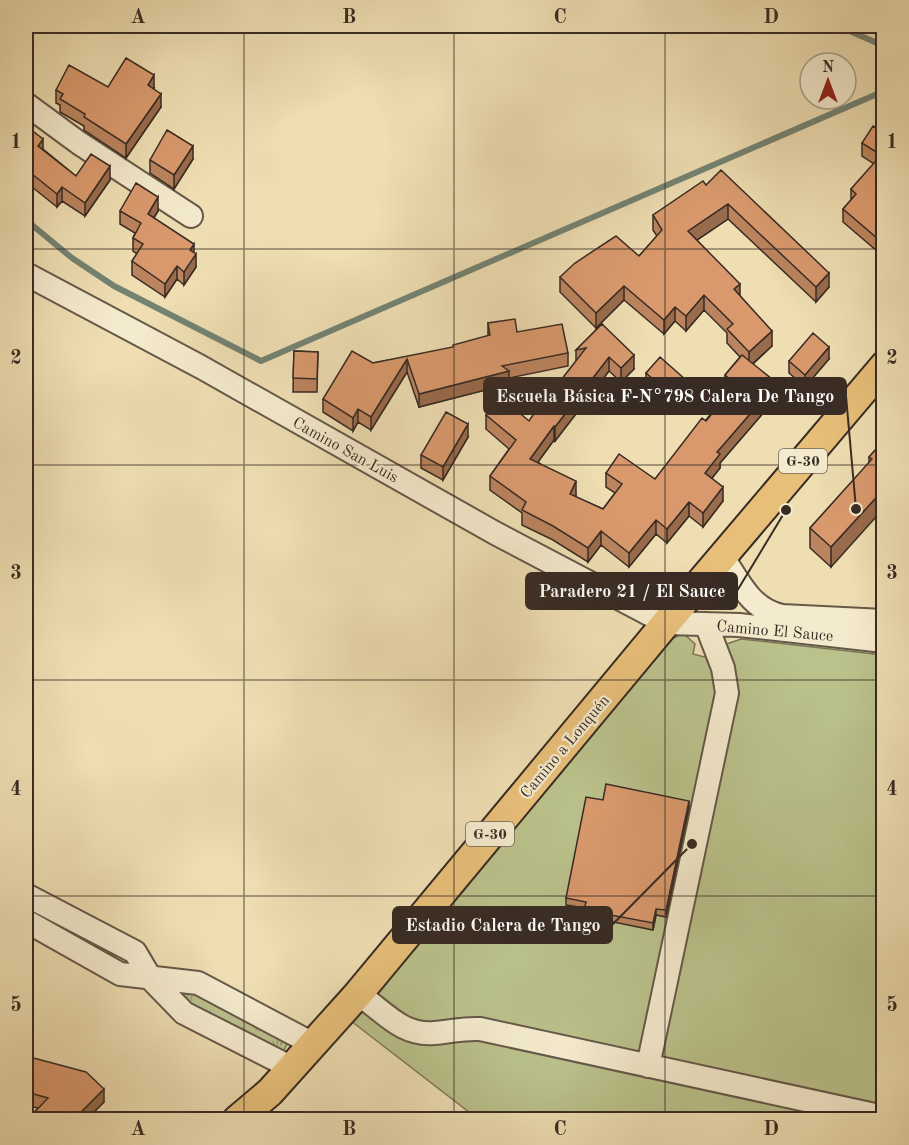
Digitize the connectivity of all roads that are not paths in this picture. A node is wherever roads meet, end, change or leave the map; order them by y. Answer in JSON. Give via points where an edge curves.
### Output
{"nodes":[{"id":1,"x":26,"y":104,"type":"edge"},
{"id":2,"x":191,"y":216,"type":"dead end"},
{"id":3,"x":26,"y":274,"type":"edge"},
{"id":4,"x":884,"y":366,"type":"edge"},
{"id":5,"x":722,"y":556,"type":"junction"},
{"id":6,"x":753,"y":601,"type":"junction"},
{"id":7,"x":884,"y":621,"type":"edge"},
{"id":8,"x":666,"y":622,"type":"junction"},
{"id":9,"x":706,"y":624,"type":"junction"},
{"id":10,"x":739,"y":625,"type":"junction"},
{"id":11,"x":884,"y":641,"type":"edge"},
{"id":12,"x":26,"y":895,"type":"edge"},
{"id":13,"x":26,"y":921,"type":"edge"},
{"id":14,"x":151,"y":979,"type":"junction"},
{"id":15,"x":358,"y":994,"type":"junction"},
{"id":16,"x":313,"y":1044,"type":"junction"},
{"id":17,"x":648,"y":1066,"type":"junction"},
{"id":18,"x":292,"y":1068,"type":"junction"},
{"id":19,"x":884,"y":1117,"type":"edge"},
{"id":20,"x":237,"y":1119,"type":"edge"}],
"edges":[{"from":1,"to":2,"type":"street"},
{"from":3,"to":8,"type":"street","name":"Camino San Luis","via":[[201,367],[495,533]]},
{"from":4,"to":5,"type":"main road","name":"Camino a Lonquén","number":"G-30"},
{"from":5,"to":6,"type":"street","name":"Camino El Sauce"},
{"from":5,"to":8,"type":"main road","name":"Camino a Lonquén","number":"G-30"},
{"from":6,"to":7,"type":"street","name":"Camino El Sauce","via":[[782,616]]},
{"from":6,"to":10,"type":"street"},
{"from":8,"to":9,"type":"street","name":"Camino El Sauce"},
{"from":8,"to":15,"type":"main road","name":"Camino a Lonquén","number":"G-30"},
{"from":9,"to":10,"type":"street","name":"Camino El Sauce"},
{"from":9,"to":17,"type":"street","via":[[723,668],[727,693]]},
{"from":10,"to":11,"type":"street","name":"Camino El Sauce"},
{"from":12,"to":14,"type":"street","via":[[135,952]]},
{"from":13,"to":14,"type":"street","via":[[120,974]]},
{"from":14,"to":16,"type":"street","via":[[198,983]]},
{"from":14,"to":18,"type":"street","via":[[184,1013]]},
{"from":15,"to":16,"type":"main road","name":"Camino a Lonquén","number":"G-30"},
{"from":15,"to":17,"type":"street","via":[[396,1024],[414,1032],[480,1029]]},
{"from":16,"to":18,"type":"main road","name":"Camino a Lonquén","number":"G-30"},
{"from":17,"to":19,"type":"street"},
{"from":18,"to":20,"type":"main road","name":"Camino a Lonquén","number":"G-30"}]}
